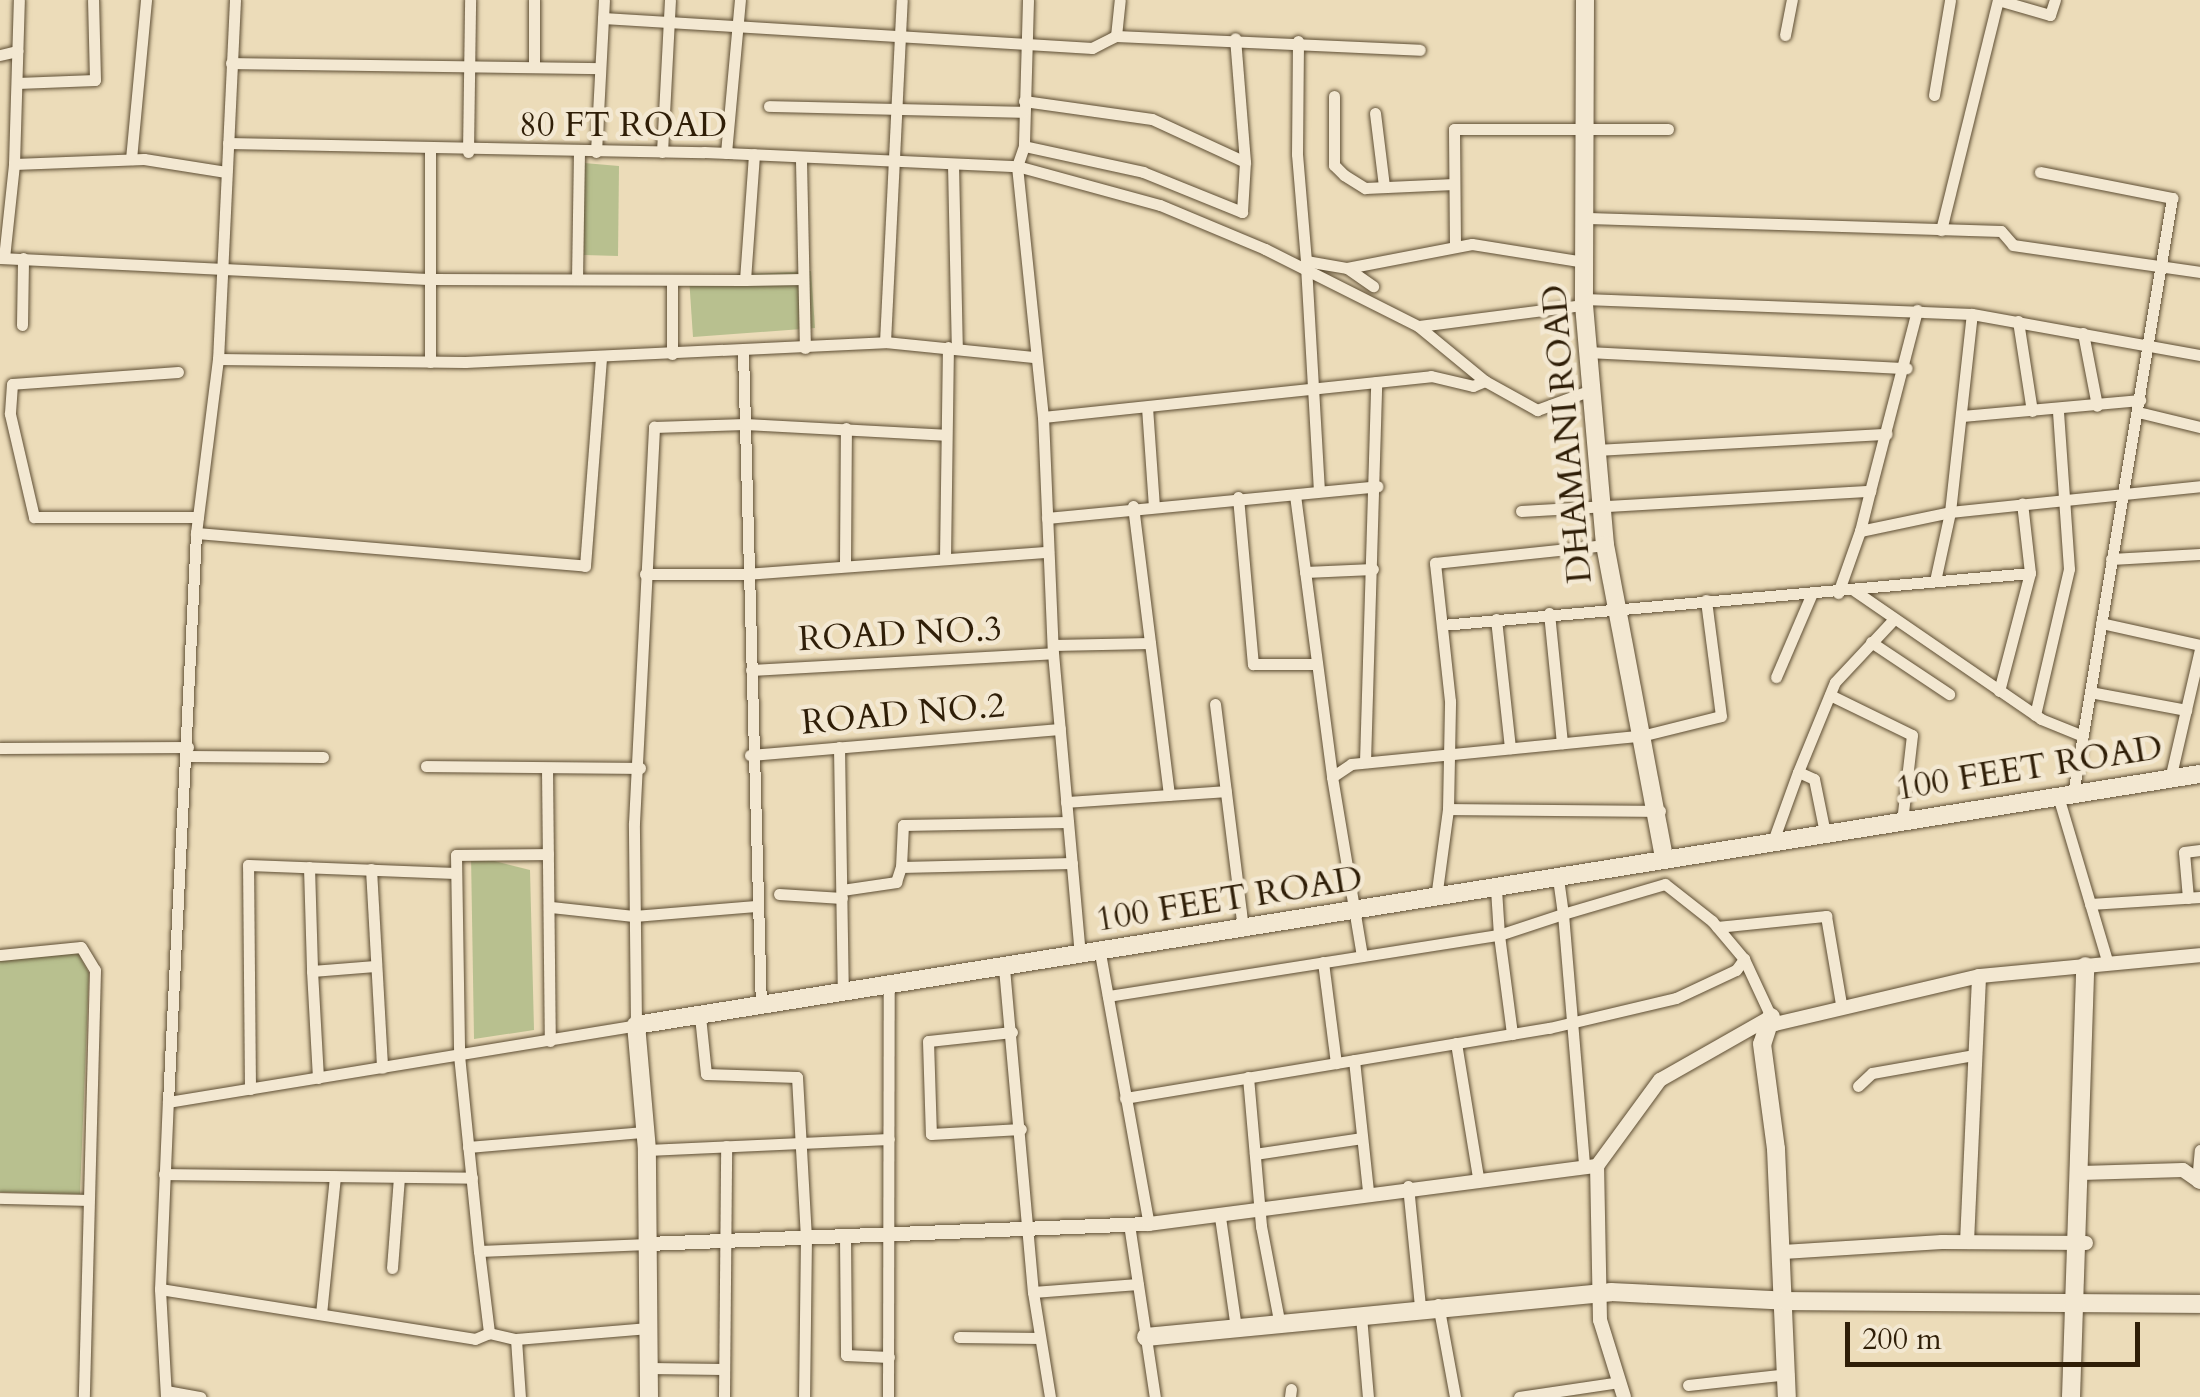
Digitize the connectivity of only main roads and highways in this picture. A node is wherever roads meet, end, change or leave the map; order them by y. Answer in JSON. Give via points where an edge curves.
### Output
{"nodes":[{"id":1,"x":1585,"y":0,"type":"edge"},
{"id":2,"x":2200,"y":774,"type":"edge"},
{"id":3,"x":1664,"y":858,"type":"junction"},
{"id":4,"x":2085,"y":966,"type":"road end"},
{"id":5,"x":1771,"y":1017,"type":"road end"},
{"id":6,"x":1786,"y":1301,"type":"junction"},
{"id":7,"x":2071,"y":1304,"type":"junction"},
{"id":8,"x":2200,"y":1304,"type":"edge"},
{"id":9,"x":1146,"y":1337,"type":"road end"},
{"id":10,"x":648,"y":1397,"type":"edge"},
{"id":11,"x":1787,"y":1397,"type":"edge"},
{"id":12,"x":2071,"y":1397,"type":"edge"}],
"edges":[{"from":1,"to":3,"type":"main road","name":"DHAMANI ROAD","via":[[1584,302],[1604,545]]},
{"from":2,"to":3,"type":"main road","name":"100 FEET ROAD"},
{"from":3,"to":10,"type":"main road","name":"100 FEET ROAD","via":[[636,1025],[646,1141]]},
{"from":4,"to":7,"type":"main road","via":[[2080,1243]]},
{"from":5,"to":6,"type":"main road","via":[[1762,1044]]},
{"from":6,"to":7,"type":"main road"},
{"from":6,"to":9,"type":"main road","via":[[1597,1292]]},
{"from":6,"to":11,"type":"main road"},
{"from":7,"to":8,"type":"main road"},
{"from":7,"to":12,"type":"main road"}]}
